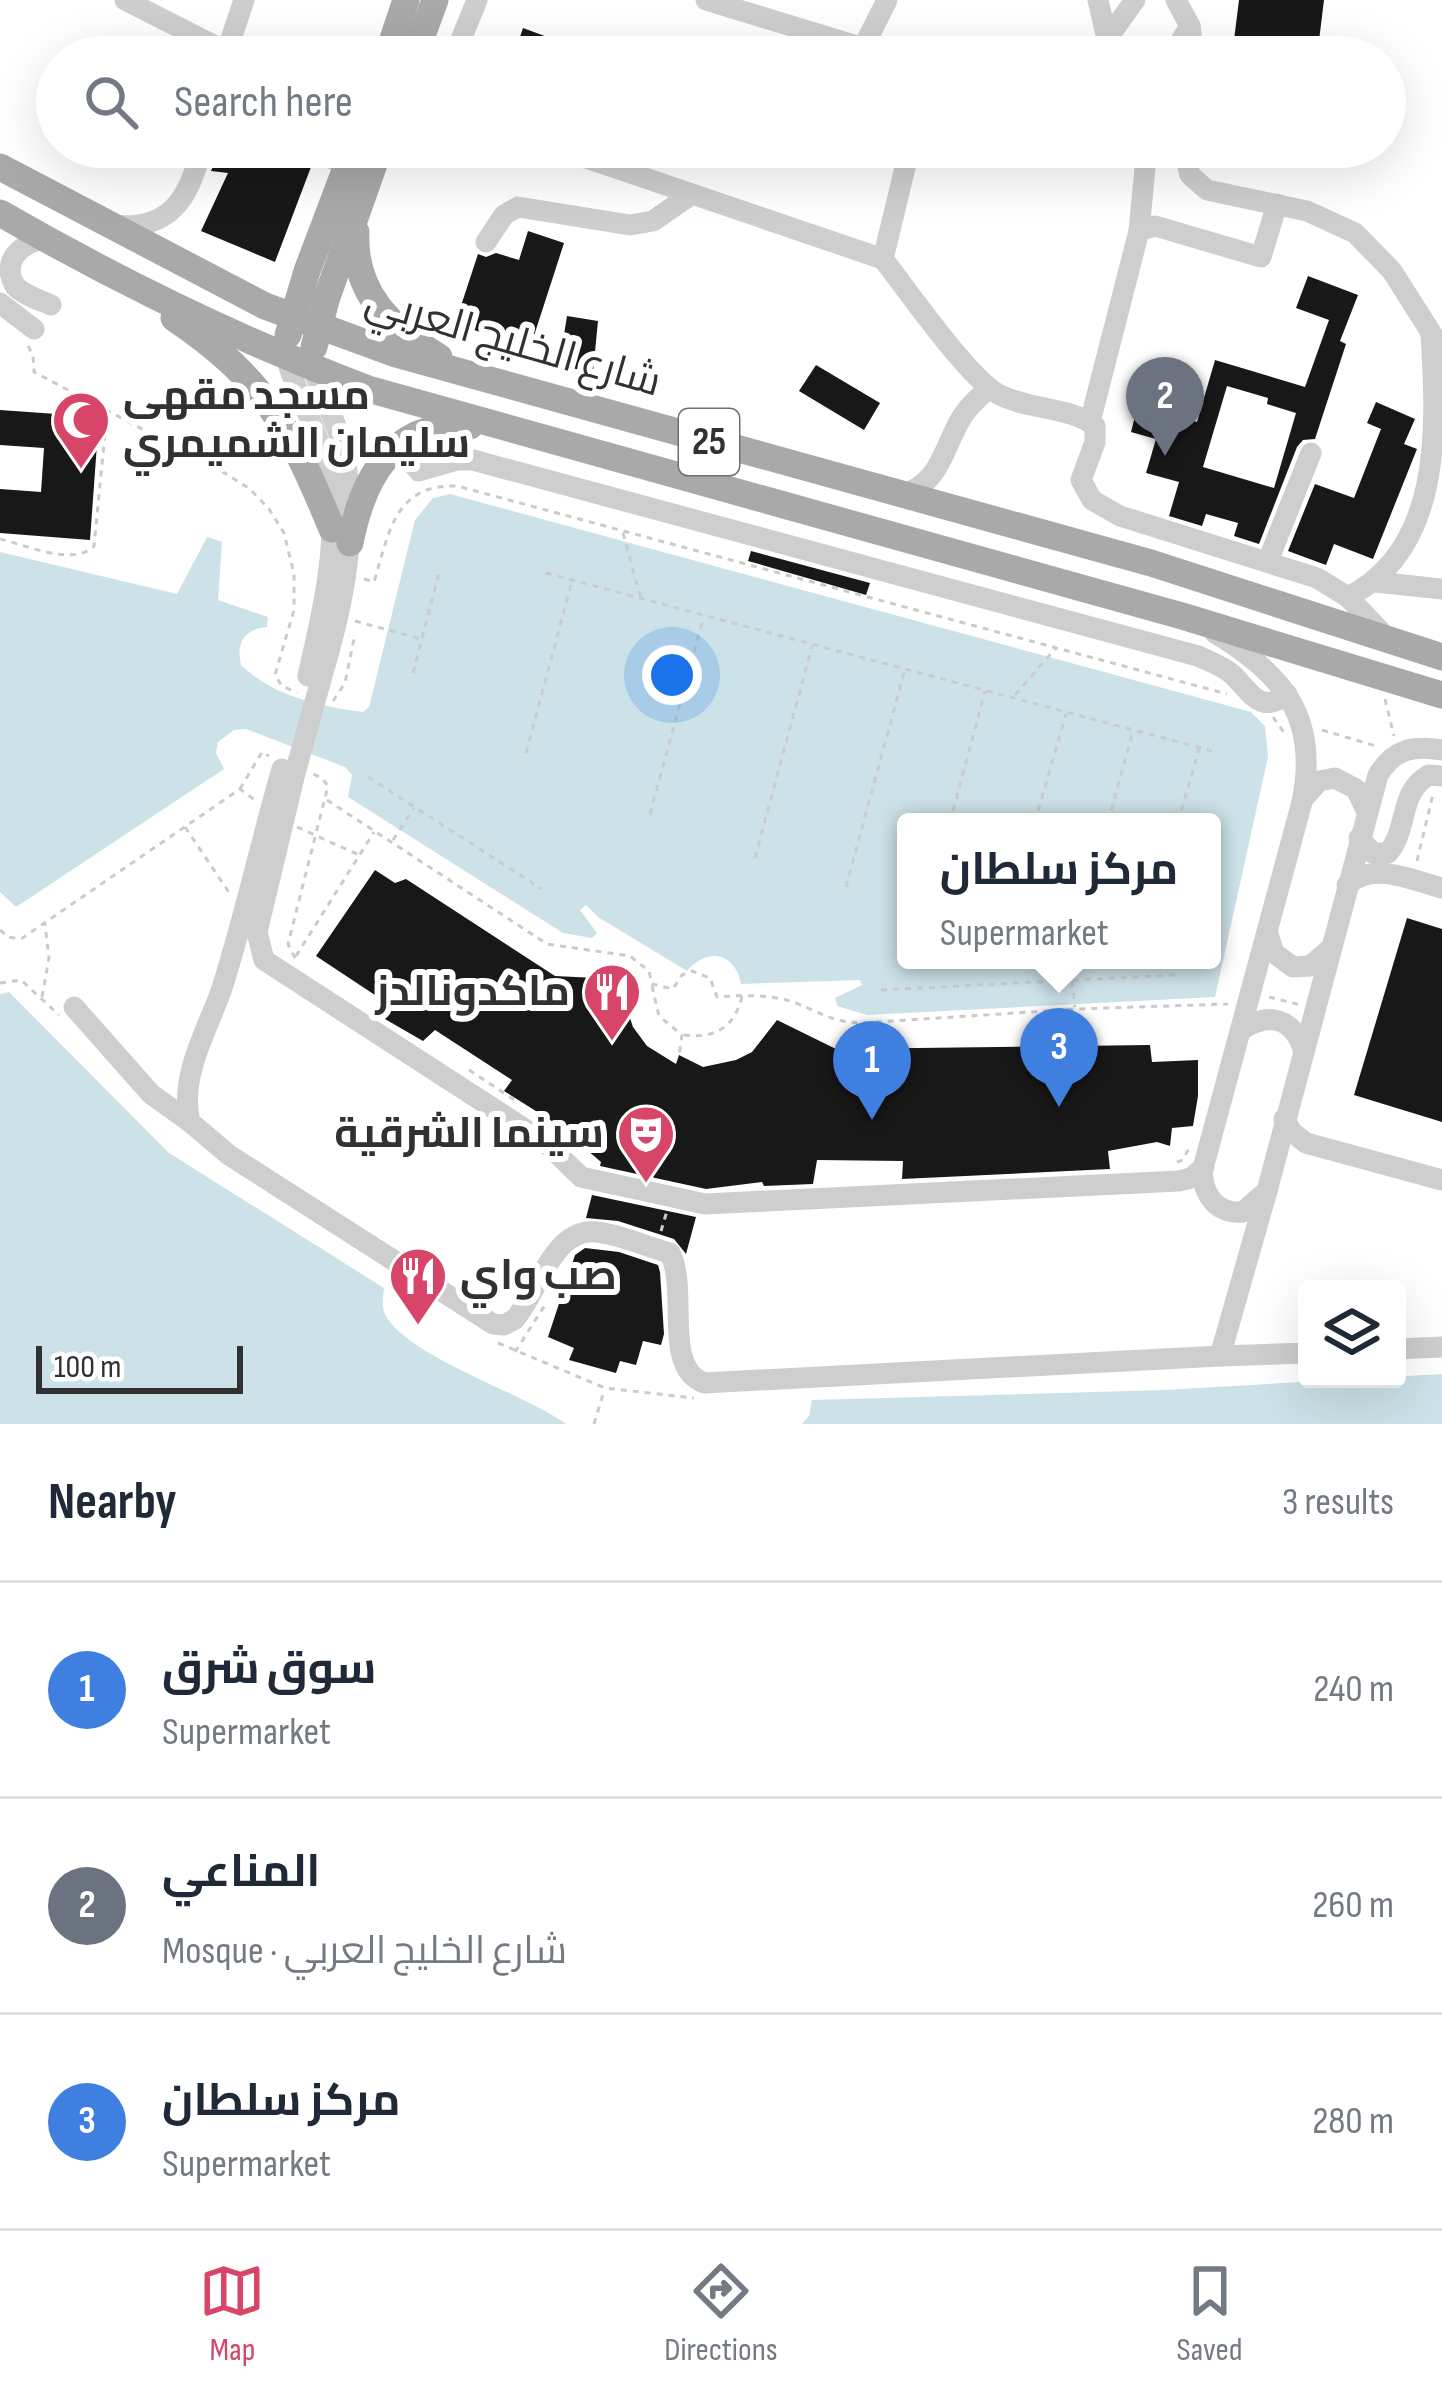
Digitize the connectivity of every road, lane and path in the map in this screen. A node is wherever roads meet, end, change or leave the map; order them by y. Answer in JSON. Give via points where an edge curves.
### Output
{"nodes":[{"id":1,"x":125,"y":0,"type":"edge"},
{"id":2,"x":244,"y":0,"type":"edge"},
{"id":3,"x":406,"y":0,"type":"edge"},
{"id":4,"x":435,"y":0,"type":"edge"},
{"id":5,"x":477,"y":0,"type":"edge"},
{"id":6,"x":706,"y":0,"type":"edge"},
{"id":7,"x":887,"y":0,"type":"edge"},
{"id":8,"x":1098,"y":0,"type":"edge"},
{"id":9,"x":1136,"y":0,"type":"edge"},
{"id":10,"x":1176,"y":0,"type":"edge"},
{"id":11,"x":779,"y":11,"type":"edge"},
{"id":12,"x":1190,"y":26,"type":"junction"},
{"id":13,"x":192,"y":36,"type":"edge"},
{"id":14,"x":232,"y":36,"type":"edge"},
{"id":15,"x":409,"y":36,"type":"edge"},
{"id":16,"x":420,"y":36,"type":"edge"},
{"id":17,"x":462,"y":36,"type":"edge"},
{"id":18,"x":836,"y":36,"type":"edge"},
{"id":19,"x":869,"y":36,"type":"edge"},
{"id":20,"x":1108,"y":36,"type":"edge"},
{"id":21,"x":1118,"y":36,"type":"edge"},
{"id":22,"x":1184,"y":36,"type":"edge"},
{"id":23,"x":1191,"y":36,"type":"edge"},
{"id":24,"x":0,"y":166,"type":"edge"},
{"id":25,"x":197,"y":168,"type":"edge"},
{"id":26,"x":346,"y":168,"type":"edge"},
{"id":27,"x":372,"y":168,"type":"edge"},
{"id":28,"x":616,"y":168,"type":"edge"},
{"id":29,"x":905,"y":168,"type":"edge"},
{"id":30,"x":1145,"y":168,"type":"edge"},
{"id":31,"x":1185,"y":168,"type":"edge"},
{"id":32,"x":692,"y":194,"type":"junction"},
{"id":33,"x":1277,"y":203,"type":"junction"},
{"id":34,"x":358,"y":206,"type":"junction"},
{"id":35,"x":0,"y":211,"type":"edge"},
{"id":36,"x":103,"y":222,"type":"junction"},
{"id":37,"x":1139,"y":231,"type":"junction"},
{"id":38,"x":46,"y":239,"type":"junction"},
{"id":39,"x":486,"y":242,"type":"dead end"},
{"id":40,"x":883,"y":260,"type":"junction"},
{"id":41,"x":101,"y":269,"type":"junction"},
{"id":42,"x":307,"y":271,"type":"junction"},
{"id":43,"x":0,"y":303,"type":"edge"},
{"id":44,"x":51,"y":305,"type":"dead end"},
{"id":45,"x":265,"y":306,"type":"junction"},
{"id":46,"x":305,"y":323,"type":"junction"},
{"id":47,"x":29,"y":334,"type":"joint"},
{"id":48,"x":1436,"y":341,"type":"edge"},
{"id":49,"x":286,"y":357,"type":"junction"},
{"id":50,"x":314,"y":369,"type":"junction"},
{"id":51,"x":480,"y":377,"type":"junction"},
{"id":52,"x":989,"y":388,"type":"junction"},
{"id":53,"x":107,"y":411,"type":"junction"},
{"id":54,"x":1090,"y":422,"type":"junction"},
{"id":55,"x":520,"y":433,"type":"junction"},
{"id":56,"x":412,"y":439,"type":"junction"},
{"id":57,"x":1311,"y":453,"type":"dead end"},
{"id":58,"x":942,"y":465,"type":"junction"},
{"id":59,"x":900,"y":495,"type":"junction"},
{"id":60,"x":962,"y":513,"type":"junction"},
{"id":61,"x":622,"y":531,"type":"junction"},
{"id":62,"x":341,"y":536,"type":"junction"},
{"id":63,"x":0,"y":539,"type":"edge"},
{"id":64,"x":1201,"y":541,"type":"junction"},
{"id":65,"x":1268,"y":561,"type":"junction"},
{"id":66,"x":1147,"y":562,"type":"junction"},
{"id":67,"x":439,"y":573,"type":"dead end"},
{"id":68,"x":545,"y":573,"type":"dead end"},
{"id":69,"x":360,"y":578,"type":"dead end"},
{"id":70,"x":572,"y":580,"type":"junction"},
{"id":71,"x":1376,"y":582,"type":"junction"},
{"id":72,"x":1442,"y":590,"type":"edge"},
{"id":73,"x":1348,"y":597,"type":"junction"},
{"id":74,"x":641,"y":599,"type":"junction"},
{"id":75,"x":704,"y":615,"type":"junction"},
{"id":76,"x":1182,"y":616,"type":"junction"},
{"id":77,"x":348,"y":619,"type":"dead end"},
{"id":78,"x":344,"y":630,"type":"dead end"},
{"id":79,"x":1386,"y":637,"type":"junction"},
{"id":80,"x":423,"y":639,"type":"junction"},
{"id":81,"x":812,"y":644,"type":"junction"},
{"id":82,"x":1057,"y":647,"type":"junction"},
{"id":83,"x":1442,"y":657,"type":"edge"},
{"id":84,"x":905,"y":669,"type":"junction"},
{"id":85,"x":413,"y":674,"type":"dead end"},
{"id":86,"x":311,"y":684,"type":"junction"},
{"id":87,"x":986,"y":691,"type":"junction"},
{"id":88,"x":1384,"y":693,"type":"dead end"},
{"id":89,"x":1287,"y":694,"type":"junction"},
{"id":90,"x":1442,"y":695,"type":"edge"},
{"id":91,"x":1013,"y":698,"type":"junction"},
{"id":92,"x":1241,"y":698,"type":"dead end"},
{"id":93,"x":322,"y":704,"type":"dead end"},
{"id":94,"x":1066,"y":712,"type":"junction"},
{"id":95,"x":1133,"y":730,"type":"junction"},
{"id":96,"x":1294,"y":731,"type":"junction"},
{"id":97,"x":1199,"y":748,"type":"junction"},
{"id":98,"x":1442,"y":750,"type":"edge"},
{"id":99,"x":1212,"y":751,"type":"dead end"},
{"id":100,"x":526,"y":753,"type":"dead end"},
{"id":101,"x":1398,"y":753,"type":"junction"},
{"id":102,"x":289,"y":771,"type":"junction"},
{"id":103,"x":1440,"y":775,"type":"edge"},
{"id":104,"x":368,"y":777,"type":"dead end"},
{"id":105,"x":326,"y":782,"type":"dead end"},
{"id":106,"x":326,"y":799,"type":"junction"},
{"id":107,"x":255,"y":801,"type":"dead end"},
{"id":108,"x":1302,"y":802,"type":"junction"},
{"id":109,"x":414,"y":807,"type":"junction"},
{"id":110,"x":1366,"y":810,"type":"junction"},
{"id":111,"x":952,"y":813,"type":"edge"},
{"id":112,"x":1038,"y":813,"type":"edge"},
{"id":113,"x":1110,"y":813,"type":"edge"},
{"id":114,"x":1181,"y":813,"type":"edge"},
{"id":115,"x":650,"y":814,"type":"dead end"},
{"id":116,"x":184,"y":826,"type":"junction"},
{"id":117,"x":293,"y":826,"type":"dead end"},
{"id":118,"x":375,"y":830,"type":"junction"},
{"id":119,"x":316,"y":832,"type":"junction"},
{"id":120,"x":1360,"y":838,"type":"junction"},
{"id":121,"x":392,"y":842,"type":"junction"},
{"id":122,"x":360,"y":855,"type":"junction"},
{"id":123,"x":755,"y":859,"type":"dead end"},
{"id":124,"x":1412,"y":880,"type":"junction"},
{"id":125,"x":1347,"y":885,"type":"junction"},
{"id":126,"x":846,"y":887,"type":"dead end"},
{"id":127,"x":1442,"y":888,"type":"edge"},
{"id":128,"x":542,"y":889,"type":"dead end"},
{"id":129,"x":242,"y":913,"type":"junction"},
{"id":130,"x":44,"y":922,"type":"junction"},
{"id":131,"x":0,"y":930,"type":"edge"},
{"id":132,"x":1268,"y":933,"type":"junction"},
{"id":133,"x":1330,"y":948,"type":"junction"},
{"id":134,"x":1175,"y":975,"type":"dead end"},
{"id":135,"x":1072,"y":980,"type":"junction"},
{"id":136,"x":0,"y":983,"type":"edge"},
{"id":137,"x":652,"y":984,"type":"junction"},
{"id":138,"x":880,"y":990,"type":"dead end"},
{"id":139,"x":1252,"y":992,"type":"junction"},
{"id":140,"x":742,"y":995,"type":"junction"},
{"id":141,"x":41,"y":999,"type":"junction"},
{"id":142,"x":1228,"y":1004,"type":"dead end"},
{"id":143,"x":1076,"y":1009,"type":"junction"},
{"id":144,"x":1314,"y":1009,"type":"junction"},
{"id":145,"x":67,"y":1011,"type":"junction"},
{"id":146,"x":1241,"y":1030,"type":"junction"},
{"id":147,"x":682,"y":1035,"type":"junction"},
{"id":148,"x":1303,"y":1049,"type":"junction"},
{"id":149,"x":679,"y":1055,"type":"dead end"},
{"id":150,"x":470,"y":1071,"type":"dead end"},
{"id":151,"x":190,"y":1073,"type":"junction"},
{"id":152,"x":518,"y":1102,"type":"dead end"},
{"id":153,"x":1284,"y":1119,"type":"junction"},
{"id":154,"x":190,"y":1123,"type":"junction"},
{"id":155,"x":1192,"y":1143,"type":"dead end"},
{"id":156,"x":1162,"y":1167,"type":"dead end"},
{"id":157,"x":1204,"y":1167,"type":"junction"},
{"id":158,"x":1442,"y":1180,"type":"edge"},
{"id":159,"x":1267,"y":1190,"type":"junction"},
{"id":160,"x":672,"y":1197,"type":"junction"},
{"id":161,"x":656,"y":1249,"type":"junction"},
{"id":162,"x":496,"y":1342,"type":"dead end"},
{"id":163,"x":1442,"y":1347,"type":"edge"},
{"id":164,"x":1406,"y":1349,"type":"edge"},
{"id":165,"x":1298,"y":1353,"type":"edge"},
{"id":166,"x":1220,"y":1356,"type":"junction"},
{"id":167,"x":605,"y":1388,"type":"junction"},
{"id":168,"x":697,"y":1399,"type":"dead end"},
{"id":169,"x":593,"y":1424,"type":"edge"}],
"edges":[{"from":1,"to":13,"type":"street"},
{"from":2,"to":14,"type":"street"},
{"from":3,"to":15,"type":"main road"},
{"from":4,"to":16,"type":"main road"},
{"from":5,"to":17,"type":"street"},
{"from":6,"to":11,"type":"street"},
{"from":7,"to":19,"type":"street"},
{"from":8,"to":20,"type":"street"},
{"from":9,"to":21,"type":"street"},
{"from":10,"to":12,"type":"street"},
{"from":11,"to":18,"type":"street"},
{"from":12,"to":22,"type":"street"},
{"from":12,"to":23,"type":"street"},
{"from":24,"to":36,"type":"main road","name":"شارع الخليج العربي","number":"25"},
{"from":25,"to":36,"type":"street","via":[[178,206],[144,224]]},
{"from":26,"to":42,"type":"main road"},
{"from":27,"to":34,"type":"main road"},
{"from":28,"to":32,"type":"street"},
{"from":29,"to":40,"type":"street"},
{"from":30,"to":37,"type":"street"},
{"from":31,"to":33,"type":"street","via":[[1201,187]]},
{"from":32,"to":39,"type":"street","via":[[653,221],[630,225],[518,207]]},
{"from":32,"to":40,"type":"street"},
{"from":33,"to":37,"type":"street","via":[[1261,257],[1155,226]]},
{"from":33,"to":48,"type":"street","via":[[1324,217],[1369,244]]},
{"from":34,"to":46,"type":"main road"},
{"from":34,"to":51,"type":"main road","via":[[356,253],[374,303],[415,342]]},
{"from":35,"to":36,"type":"main road","via":[[79,239]]},
{"from":35,"to":38,"type":"main road","name":"شارع الخليج العربي","number":"25"},
{"from":36,"to":45,"type":"main road","name":"شارع الخليج العربي","number":"25"},
{"from":37,"to":54,"type":"street"},
{"from":38,"to":41,"type":"main road","name":"شارع الخليج العربي","number":"25"},
{"from":38,"to":44,"type":"street","via":[[18,248],[7,268],[18,289]]},
{"from":40,"to":52,"type":"street"},
{"from":41,"to":49,"type":"main road","name":"شارع الخليج العربي","number":"25"},
{"from":41,"to":62,"type":"main road","via":[[256,385]]},
{"from":42,"to":45,"type":"main road"},
{"from":42,"to":46,"type":"main road"},
{"from":43,"to":47,"type":"street"},
{"from":45,"to":46,"type":"main road","name":"شارع الخليج العربي","number":"25"},
{"from":46,"to":49,"type":"main road"},
{"from":46,"to":50,"type":"main road"},
{"from":46,"to":51,"type":"main road","name":"شارع الخليج العربي","number":"25"},
{"from":47,"to":53,"type":"path","via":[[34,372]]},
{"from":48,"to":71,"type":"street","via":[[1436,466],[1425,520]]},
{"from":49,"to":50,"type":"main road","name":"شارع الخليج العربي","number":"25"},
{"from":49,"to":62,"type":"street","via":[[323,455]]},
{"from":50,"to":55,"type":"main road","name":"شارع الخليج العربي","number":"25"},
{"from":50,"to":62,"type":"street","via":[[343,449],[351,508]]},
{"from":51,"to":59,"type":"main road","name":"شارع الخليج العربي","number":"25"},
{"from":52,"to":54,"type":"street"},
{"from":52,"to":58,"type":"street","via":[[961,418]]},
{"from":53,"to":63,"type":"path","via":[[90,552],[74,556]]},
{"from":53,"to":86,"type":"path","via":[[220,470],[269,509],[294,574],[294,610],[275,675],[282,686]]},
{"from":54,"to":64,"type":"street","via":[[1096,434],[1081,480],[1092,500]]},
{"from":55,"to":56,"type":"main road","via":[[458,425]]},
{"from":55,"to":76,"type":"main road","name":"شارع الخليج العربي","number":"25"},
{"from":56,"to":62,"type":"main road","via":[[370,478]]},
{"from":56,"to":89,"type":"street","via":[[409,459],[419,471],[473,460],[1198,656],[1229,671],[1262,703]]},
{"from":57,"to":65,"type":"street"},
{"from":58,"to":59,"type":"street"},
{"from":58,"to":60,"type":"street"},
{"from":59,"to":60,"type":"main road","name":"شارع الخليج العربي","number":"25"},
{"from":60,"to":66,"type":"main road","name":"شارع الخليج العربي","number":"25"},
{"from":61,"to":69,"type":"path","via":[[438,486],[407,502],[392,522],[374,582]]},
{"from":61,"to":74,"type":"path"},
{"from":61,"to":82,"type":"path"},
{"from":62,"to":86,"type":"street"},
{"from":64,"to":65,"type":"street"},
{"from":64,"to":66,"type":"street"},
{"from":65,"to":73,"type":"street"},
{"from":66,"to":79,"type":"main road","name":"شارع الخليج العربي","number":"25"},
{"from":67,"to":80,"type":"path"},
{"from":68,"to":70,"type":"path"},
{"from":70,"to":74,"type":"path"},
{"from":70,"to":100,"type":"path"},
{"from":71,"to":72,"type":"street"},
{"from":71,"to":73,"type":"street"},
{"from":73,"to":79,"type":"street"},
{"from":74,"to":75,"type":"path"},
{"from":75,"to":81,"type":"path"},
{"from":75,"to":115,"type":"path"},
{"from":76,"to":89,"type":"street","via":[[1240,649]]},
{"from":76,"to":90,"type":"main road","name":"شارع الخليج العربي","number":"25"},
{"from":77,"to":80,"type":"path"},
{"from":78,"to":93,"type":"path","via":[[357,634],[345,683]]},
{"from":79,"to":83,"type":"main road","name":"شارع الخليج العربي","number":"25"},
{"from":80,"to":85,"type":"path"},
{"from":81,"to":84,"type":"path"},
{"from":81,"to":123,"type":"path"},
{"from":82,"to":91,"type":"path"},
{"from":82,"to":92,"type":"path"},
{"from":84,"to":87,"type":"path"},
{"from":84,"to":126,"type":"path"},
{"from":86,"to":102,"type":"street"},
{"from":87,"to":91,"type":"path"},
{"from":87,"to":111,"type":"path"},
{"from":88,"to":101,"type":"path"},
{"from":89,"to":96,"type":"street"},
{"from":91,"to":94,"type":"path"},
{"from":94,"to":95,"type":"path"},
{"from":94,"to":112,"type":"path"},
{"from":95,"to":97,"type":"path"},
{"from":95,"to":113,"type":"path"},
{"from":96,"to":96,"type":"path","via":[[1269,714]]},
{"from":96,"to":101,"type":"path"},
{"from":96,"to":108,"type":"street","via":[[1309,762]]},
{"from":97,"to":99,"type":"path"},
{"from":97,"to":114,"type":"path"},
{"from":98,"to":101,"type":"street"},
{"from":101,"to":110,"type":"street","via":[[1378,775]]},
{"from":102,"to":129,"type":"street"},
{"from":102,"to":160,"type":"street","via":[[257,932],[269,966],[545,1142],[581,1178]]},
{"from":103,"to":120,"type":"street","via":[[1412,788],[1388,853],[1373,853]]},
{"from":103,"to":124,"type":"path"},
{"from":104,"to":109,"type":"path"},
{"from":105,"to":106,"type":"path"},
{"from":106,"to":118,"type":"path"},
{"from":106,"to":119,"type":"path"},
{"from":107,"to":116,"type":"path","via":[[240,789]]},
{"from":108,"to":110,"type":"street","via":[[1315,784],[1335,778],[1356,789]]},
{"from":108,"to":132,"type":"street"},
{"from":109,"to":121,"type":"path"},
{"from":109,"to":128,"type":"path"},
{"from":110,"to":120,"type":"street"},
{"from":116,"to":129,"type":"path"},
{"from":116,"to":130,"type":"path"},
{"from":117,"to":119,"type":"path"},
{"from":118,"to":121,"type":"path"},
{"from":118,"to":122,"type":"path"},
{"from":119,"to":122,"type":"path"},
{"from":119,"to":122,"type":"path","via":[[288,944],[297,960]]},
{"from":120,"to":125,"type":"street"},
{"from":121,"to":137,"type":"path","via":[[547,944],[630,956]]},
{"from":124,"to":125,"type":"street","via":[[1375,872]]},
{"from":124,"to":127,"type":"street"},
{"from":125,"to":133,"type":"street"},
{"from":129,"to":151,"type":"street"},
{"from":130,"to":131,"type":"path","via":[[21,939]]},
{"from":130,"to":141,"type":"path","via":[[49,958]]},
{"from":132,"to":133,"type":"street","via":[[1274,953],[1293,967],[1317,962]]},
{"from":132,"to":139,"type":"street"},
{"from":133,"to":144,"type":"street"},
{"from":134,"to":135,"type":"path"},
{"from":135,"to":138,"type":"path"},
{"from":135,"to":143,"type":"path"},
{"from":136,"to":141,"type":"path","via":[[21,980]]},
{"from":137,"to":140,"type":"path","via":[[673,989],[692,971],[710,978],[717,997]]},
{"from":137,"to":147,"type":"path","via":[[659,1016]]},
{"from":139,"to":144,"type":"path"},
{"from":139,"to":146,"type":"street"},
{"from":140,"to":143,"type":"path","via":[[795,1003],[835,1022]]},
{"from":140,"to":147,"type":"path","via":[[735,1017],[718,1032]]},
{"from":141,"to":145,"type":"path"},
{"from":142,"to":143,"type":"path"},
{"from":144,"to":148,"type":"street"},
{"from":145,"to":151,"type":"street","via":[[109,1020],[114,1039],[157,1083],[172,1085]]},
{"from":145,"to":154,"type":"street"},
{"from":146,"to":148,"type":"street","via":[[1279,1019]]},
{"from":146,"to":157,"type":"street"},
{"from":147,"to":149,"type":"path"},
{"from":148,"to":153,"type":"street"},
{"from":150,"to":152,"type":"path"},
{"from":151,"to":154,"type":"street"},
{"from":153,"to":158,"type":"street","via":[[1306,1143]]},
{"from":153,"to":159,"type":"street"},
{"from":154,"to":161,"type":"street","via":[[499,1326],[520,1314],[573,1236],[594,1231]]},
{"from":155,"to":156,"type":"path","via":[[1183,1160]]},
{"from":157,"to":159,"type":"street","via":[[1208,1195],[1226,1211],[1248,1210]]},
{"from":157,"to":160,"type":"street","via":[[1179,1181],[705,1204]]},
{"from":159,"to":166,"type":"street"},
{"from":160,"to":161,"type":"path"},
{"from":161,"to":166,"type":"street","via":[[670,1253],[678,1276],[682,1362],[704,1383]]},
{"from":162,"to":167,"type":"path"},
{"from":163,"to":164,"type":"street"},
{"from":165,"to":166,"type":"street"},
{"from":167,"to":168,"type":"path"},
{"from":167,"to":169,"type":"path"}]}
